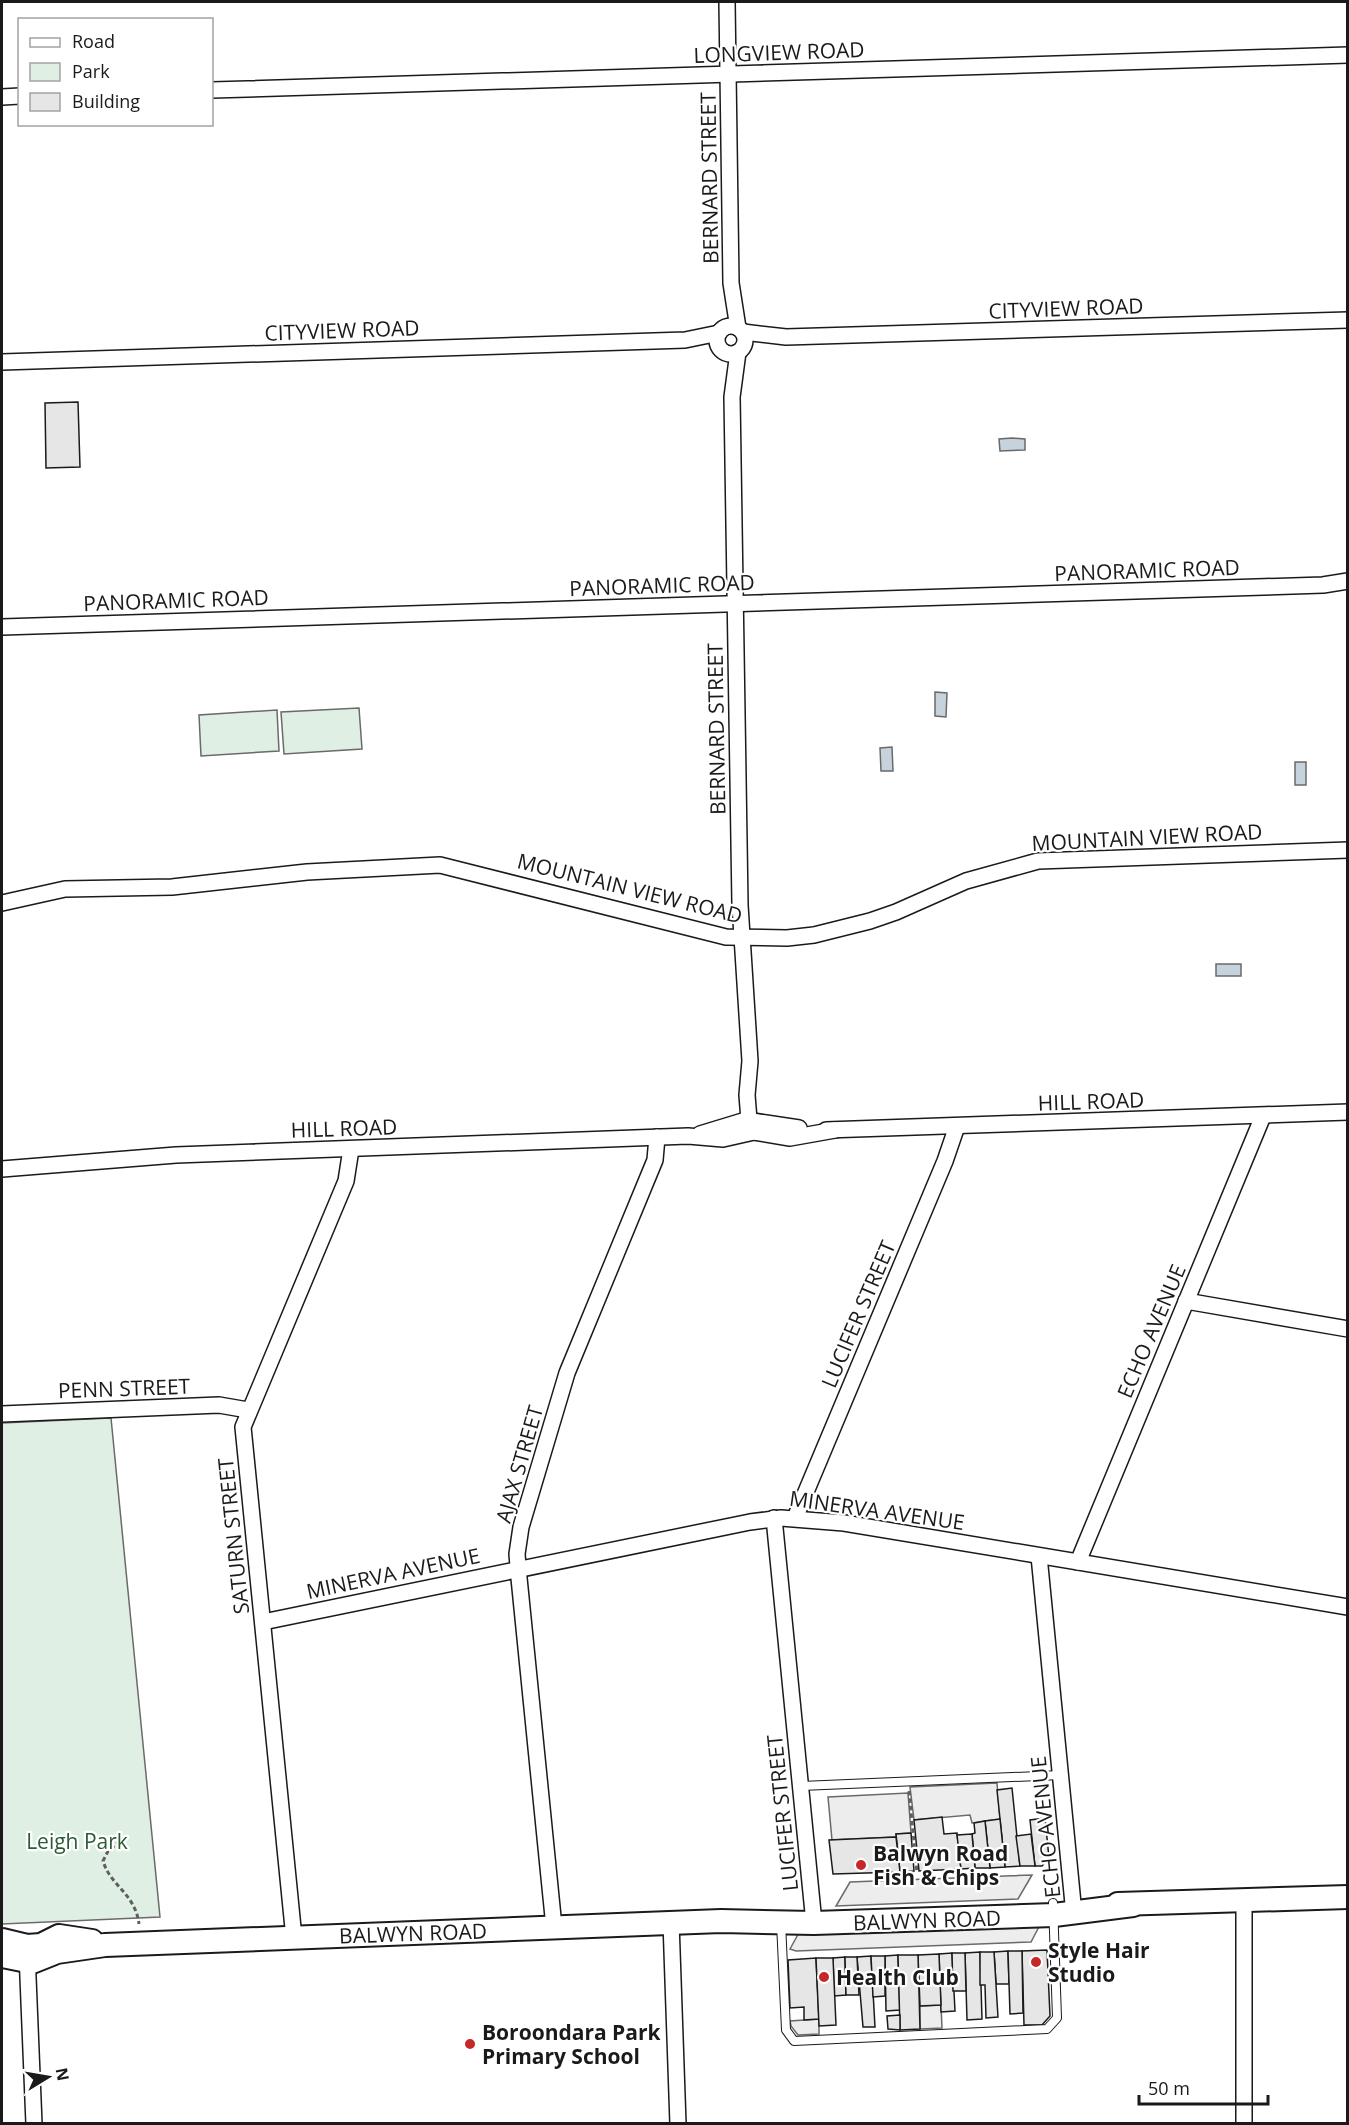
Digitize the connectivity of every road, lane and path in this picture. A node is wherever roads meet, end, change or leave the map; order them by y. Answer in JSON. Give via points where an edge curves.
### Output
{"nodes":[{"id":1,"x":727,"y":2,"type":"edge"},
{"id":2,"x":1347,"y":55,"type":"edge"},
{"id":3,"x":728,"y":74,"type":"junction"},
{"id":4,"x":213,"y":90,"type":"edge"},
{"id":5,"x":18,"y":96,"type":"edge"},
{"id":6,"x":2,"y":97,"type":"edge"},
{"id":7,"x":1347,"y":320,"type":"edge"},
{"id":8,"x":731,"y":340,"type":"junction"},
{"id":9,"x":2,"y":362,"type":"edge"},
{"id":10,"x":1347,"y":581,"type":"edge"},
{"id":11,"x":1323,"y":585,"type":"junction"},
{"id":12,"x":1347,"y":588,"type":"edge"},
{"id":13,"x":735,"y":604,"type":"junction"},
{"id":14,"x":2,"y":627,"type":"edge"},
{"id":15,"x":1347,"y":850,"type":"edge"},
{"id":16,"x":2,"y":903,"type":"edge"},
{"id":17,"x":741,"y":938,"type":"junction"},
{"id":18,"x":1347,"y":1112,"type":"edge"},
{"id":19,"x":1263,"y":1116,"type":"junction"},
{"id":20,"x":754,"y":1124,"type":"junction"},
{"id":21,"x":957,"y":1126,"type":"junction"},
{"id":22,"x":657,"y":1137,"type":"junction"},
{"id":23,"x":351,"y":1149,"type":"junction"},
{"id":24,"x":2,"y":1168,"type":"edge"},
{"id":25,"x":1186,"y":1301,"type":"junction"},
{"id":26,"x":1347,"y":1329,"type":"edge"},
{"id":27,"x":248,"y":1410,"type":"junction"},
{"id":28,"x":2,"y":1414,"type":"edge"},
{"id":29,"x":774,"y":1518,"type":"junction"},
{"id":30,"x":795,"y":1518,"type":"junction"},
{"id":31,"x":1039,"y":1556,"type":"junction"},
{"id":32,"x":1078,"y":1562,"type":"junction"},
{"id":33,"x":518,"y":1569,"type":"junction"},
{"id":34,"x":1347,"y":1607,"type":"edge"},
{"id":35,"x":263,"y":1622,"type":"junction"},
{"id":36,"x":1061,"y":1775,"type":"junction"},
{"id":37,"x":908,"y":1781,"type":"junction"},
{"id":38,"x":801,"y":1786,"type":"junction"},
{"id":39,"x":120,"y":1841,"type":"dead end"},
{"id":40,"x":917,"y":1873,"type":"dead end"},
{"id":41,"x":1347,"y":1897,"type":"edge"},
{"id":42,"x":1244,"y":1900,"type":"junction"},
{"id":43,"x":1064,"y":1908,"type":"junction"},
{"id":44,"x":813,"y":1917,"type":"junction"},
{"id":45,"x":781,"y":1918,"type":"junction"},
{"id":46,"x":671,"y":1923,"type":"junction"},
{"id":47,"x":554,"y":1927,"type":"junction"},
{"id":48,"x":294,"y":1938,"type":"junction"},
{"id":49,"x":2,"y":1940,"type":"edge"},
{"id":50,"x":141,"y":1943,"type":"junction"},
{"id":51,"x":27,"y":1954,"type":"junction"},
{"id":52,"x":2,"y":1956,"type":"edge"},
{"id":53,"x":34,"y":2124,"type":"edge"},
{"id":54,"x":678,"y":2124,"type":"edge"},
{"id":55,"x":1244,"y":2124,"type":"edge"}],
"edges":[{"from":1,"to":3,"type":"street","name":"BERNARD STREET"},
{"from":2,"to":3,"type":"street","name":"LONGVIEW ROAD"},
{"from":3,"to":4,"type":"street","name":"LONGVIEW ROAD"},
{"from":3,"to":8,"type":"street","name":"BERNARD STREET"},
{"from":5,"to":6,"type":"street"},
{"from":7,"to":8,"type":"street","name":"CITYVIEW ROAD"},
{"from":8,"to":9,"type":"street","name":"CITYVIEW ROAD"},
{"from":8,"to":13,"type":"street","name":"BERNARD STREET"},
{"from":10,"to":11,"type":"street","name":"PANORAMIC ROAD"},
{"from":11,"to":12,"type":"street","name":"PANORAMIC ROAD"},
{"from":11,"to":13,"type":"street","name":"PANORAMIC ROAD"},
{"from":13,"to":14,"type":"street","name":"PANORAMIC ROAD"},
{"from":13,"to":17,"type":"street","name":"BERNARD STREET"},
{"from":15,"to":17,"type":"street","name":"MOUNTAIN VIEW ROAD","via":[[1038,861],[966,881],[870,921],[801,937]]},
{"from":16,"to":17,"type":"street","name":"MOUNTAIN VIEW ROAD","via":[[65,889],[204,885],[307,872],[434,864],[707,933]]},
{"from":17,"to":20,"type":"street","name":"BERNARD STREET","via":[[750,1061],[756,1085]]},
{"from":18,"to":19,"type":"street","name":"HILL ROAD"},
{"from":19,"to":21,"type":"street","name":"HILL ROAD"},
{"from":19,"to":25,"type":"street","name":"ECHO AVENUE"},
{"from":20,"to":21,"type":"street","name":"HILL ROAD","via":[[790,1138],[835,1130]]},
{"from":20,"to":22,"type":"street","name":"HILL ROAD","via":[[723,1139]]},
{"from":21,"to":30,"type":"street","name":"LUCIFER STREET"},
{"from":22,"to":23,"type":"street","name":"HILL ROAD"},
{"from":22,"to":33,"type":"street","name":"AJAX STREET","via":[[655,1160],[567,1373],[521,1527]]},
{"from":23,"to":24,"type":"street","name":"HILL ROAD","via":[[176,1155]]},
{"from":23,"to":27,"type":"street","name":"SATURN STREET","via":[[346,1181]]},
{"from":25,"to":26,"type":"street"},
{"from":25,"to":32,"type":"street","name":"ECHO AVENUE"},
{"from":27,"to":28,"type":"street","name":"PENN STREET","via":[[219,1406]]},
{"from":27,"to":35,"type":"street","name":"SATURN STREET","via":[[243,1427]]},
{"from":29,"to":30,"type":"street","name":"MINERVA AVENUE"},
{"from":29,"to":33,"type":"street","name":"MINERVA AVENUE"},
{"from":29,"to":38,"type":"street","name":"LUCIFER STREET"},
{"from":30,"to":31,"type":"street","name":"MINERVA AVENUE"},
{"from":31,"to":32,"type":"street","name":"MINERVA AVENUE"},
{"from":31,"to":36,"type":"street","name":"ECHO AVENUE"},
{"from":32,"to":34,"type":"street","name":"MINERVA AVENUE"},
{"from":33,"to":35,"type":"street","name":"MINERVA AVENUE"},
{"from":33,"to":47,"type":"street","name":"AJAX STREET"},
{"from":35,"to":48,"type":"street","name":"SATURN STREET"},
{"from":36,"to":37,"type":"lane"},
{"from":36,"to":43,"type":"street","name":"ECHO AVENUE"},
{"from":37,"to":38,"type":"lane"},
{"from":37,"to":40,"type":"path"},
{"from":38,"to":44,"type":"street","name":"LUCIFER STREET"},
{"from":39,"to":50,"type":"path","via":[[103,1861],[107,1873],[137,1910]]},
{"from":41,"to":42,"type":"street","name":"BALWYN ROAD"},
{"from":42,"to":43,"type":"street","name":"BALWYN ROAD"},
{"from":42,"to":55,"type":"street"},
{"from":43,"to":44,"type":"street","name":"BALWYN ROAD"},
{"from":43,"to":45,"type":"lane","via":[[1057,2018],[1047,2030],[794,2041],[786,2030]]},
{"from":44,"to":45,"type":"street","name":"BALWYN ROAD"},
{"from":45,"to":46,"type":"street","name":"BALWYN ROAD"},
{"from":46,"to":47,"type":"street","name":"BALWYN ROAD"},
{"from":46,"to":54,"type":"street"},
{"from":47,"to":48,"type":"street","name":"BALWYN ROAD"},
{"from":48,"to":50,"type":"street","name":"BALWYN ROAD"},
{"from":49,"to":51,"type":"street","name":"BALWYN ROAD"},
{"from":50,"to":51,"type":"street","name":"BALWYN ROAD","via":[[105,1944],[64,1936]]},
{"from":51,"to":52,"type":"street","name":"BALWYN ROAD"},
{"from":51,"to":53,"type":"street"}]}
